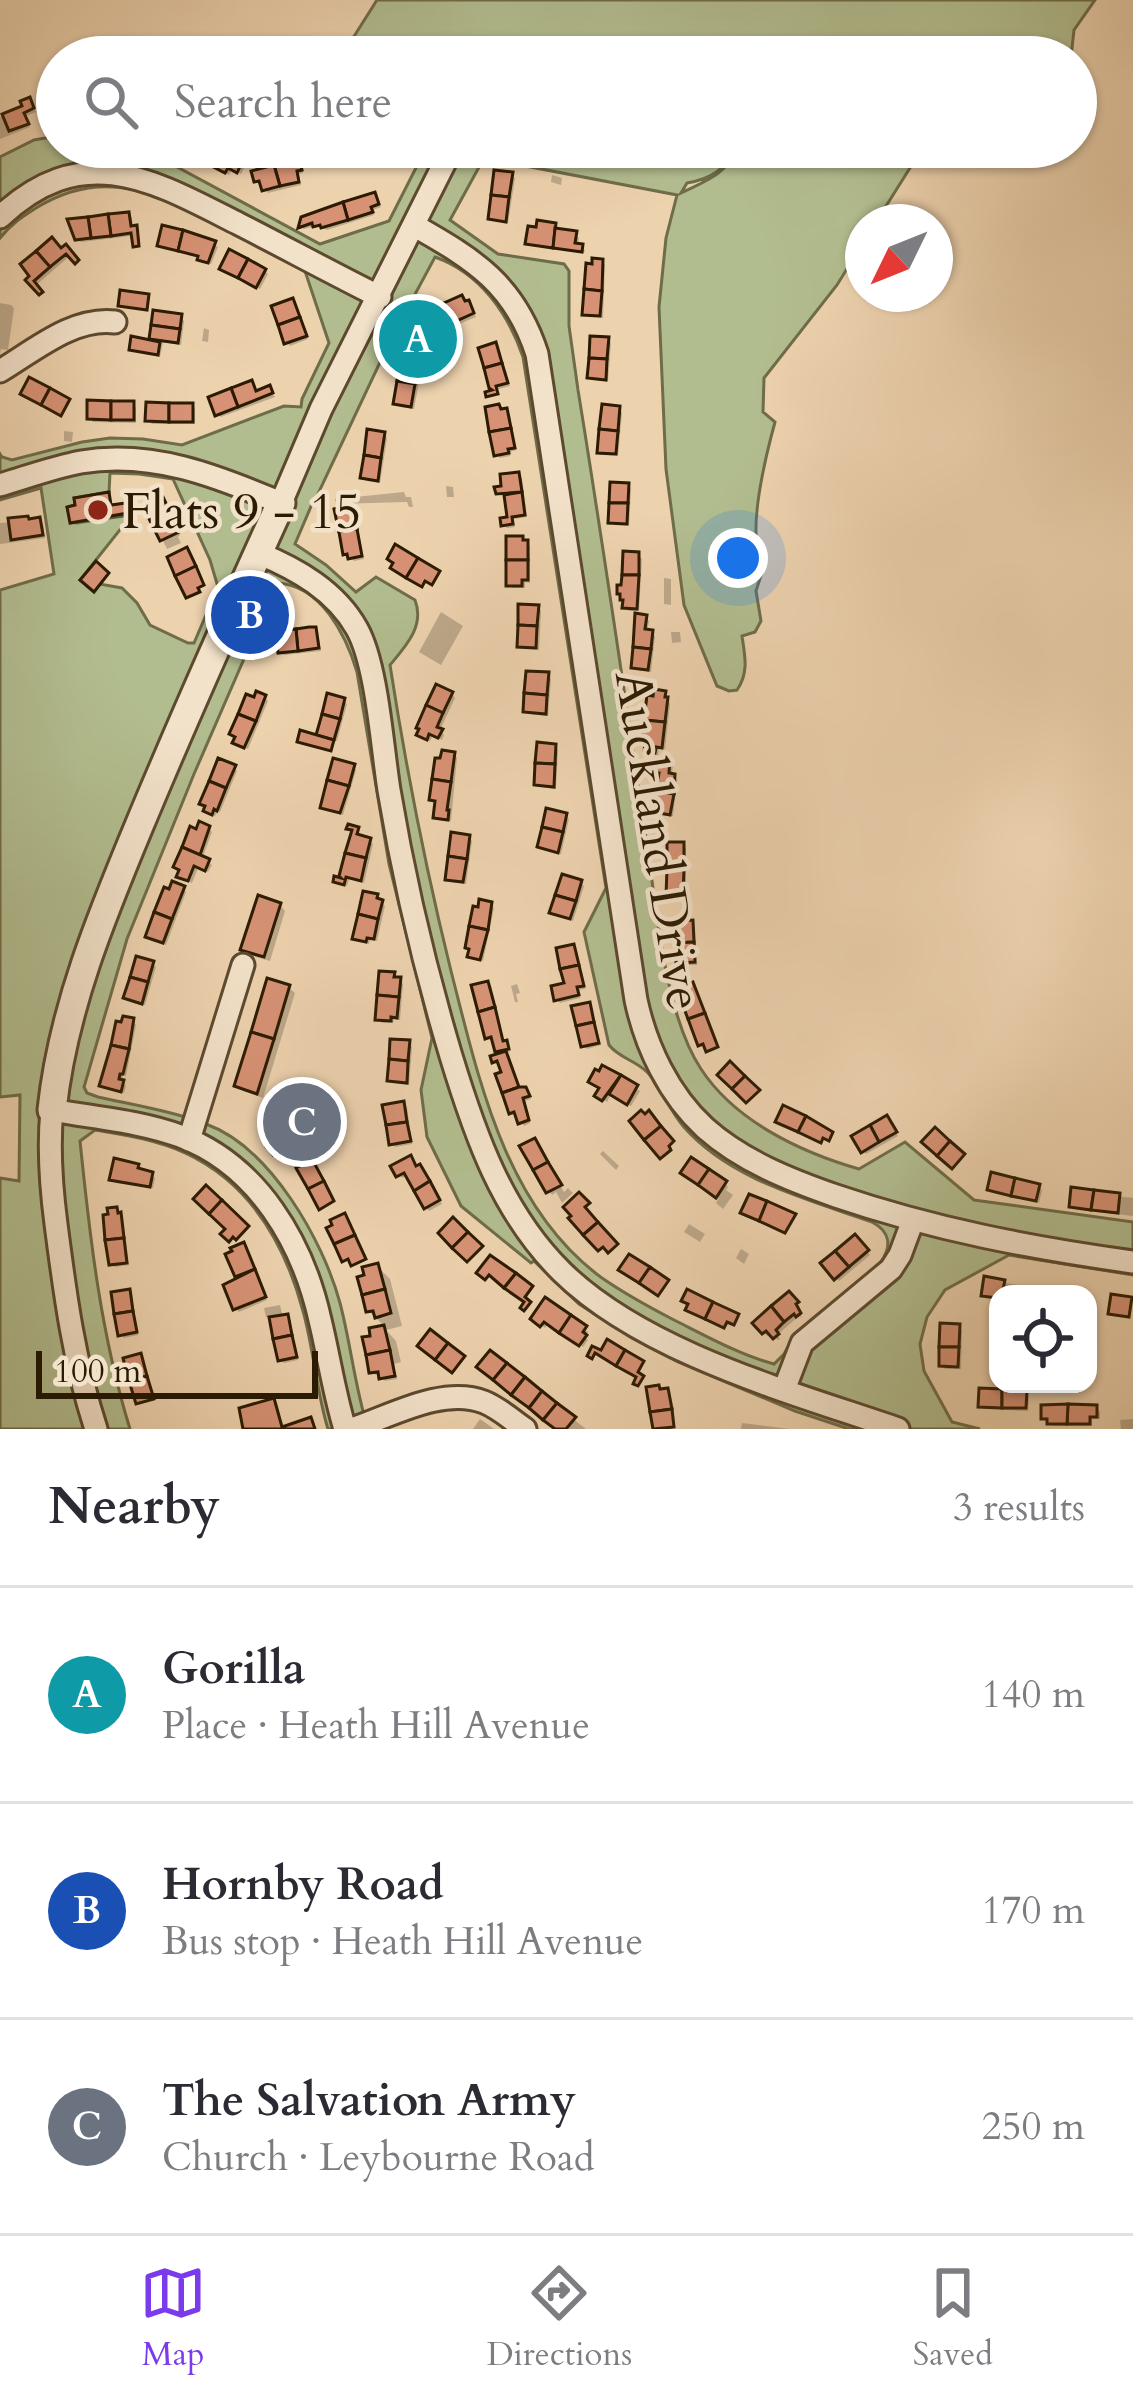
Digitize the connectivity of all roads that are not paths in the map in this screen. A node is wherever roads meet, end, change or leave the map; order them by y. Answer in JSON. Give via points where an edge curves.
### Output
{"nodes":[{"id":1,"x":442,"y":168,"type":"edge"},
{"id":2,"x":0,"y":217,"type":"edge"},
{"id":3,"x":415,"y":226,"type":"junction"},
{"id":4,"x":380,"y":297,"type":"junction"},
{"id":5,"x":115,"y":322,"type":"dead end"},
{"id":6,"x":0,"y":371,"type":"edge"},
{"id":7,"x":0,"y":485,"type":"edge"},
{"id":8,"x":281,"y":503,"type":"junction"},
{"id":9,"x":258,"y":553,"type":"junction"},
{"id":10,"x":244,"y":965,"type":"dead end"},
{"id":11,"x":52,"y":1111,"type":"junction"},
{"id":12,"x":189,"y":1140,"type":"junction"},
{"id":13,"x":913,"y":1220,"type":"junction"},
{"id":14,"x":1133,"y":1262,"type":"edge"},
{"id":15,"x":784,"y":1390,"type":"junction"},
{"id":16,"x":96,"y":1429,"type":"edge"},
{"id":17,"x":349,"y":1429,"type":"edge"},
{"id":18,"x":525,"y":1429,"type":"edge"},
{"id":19,"x":898,"y":1429,"type":"edge"}],
"edges":[{"from":1,"to":3,"type":"street"},
{"from":2,"to":4,"type":"street","via":[[56,182],[128,175],[195,200]]},
{"from":3,"to":4,"type":"street"},
{"from":3,"to":13,"type":"street","name":"Auckland Drive","via":[[495,279],[537,354],[636,1000],[658,1065],[698,1121],[736,1151],[800,1183]]},
{"from":4,"to":8,"type":"street"},
{"from":5,"to":6,"type":"street","via":[[76,326]]},
{"from":7,"to":8,"type":"street","via":[[79,463],[132,459],[203,472]]},
{"from":8,"to":9,"type":"street"},
{"from":9,"to":11,"type":"street","via":[[105,907],[66,1026]]},
{"from":9,"to":15,"type":"street","via":[[317,584],[362,638],[441,1025],[484,1157],[518,1218],[562,1272],[618,1315]]},
{"from":10,"to":12,"type":"street"},
{"from":11,"to":12,"type":"street"},
{"from":11,"to":16,"type":"street","via":[[63,1290]]},
{"from":12,"to":17,"type":"street","via":[[238,1171],[285,1228],[314,1295]]},
{"from":13,"to":14,"type":"street","name":"Auckland Drive"},
{"from":13,"to":15,"type":"street","via":[[891,1269],[802,1343]]},
{"from":15,"to":19,"type":"street"},
{"from":17,"to":18,"type":"street","via":[[451,1398],[488,1403]]}]}
